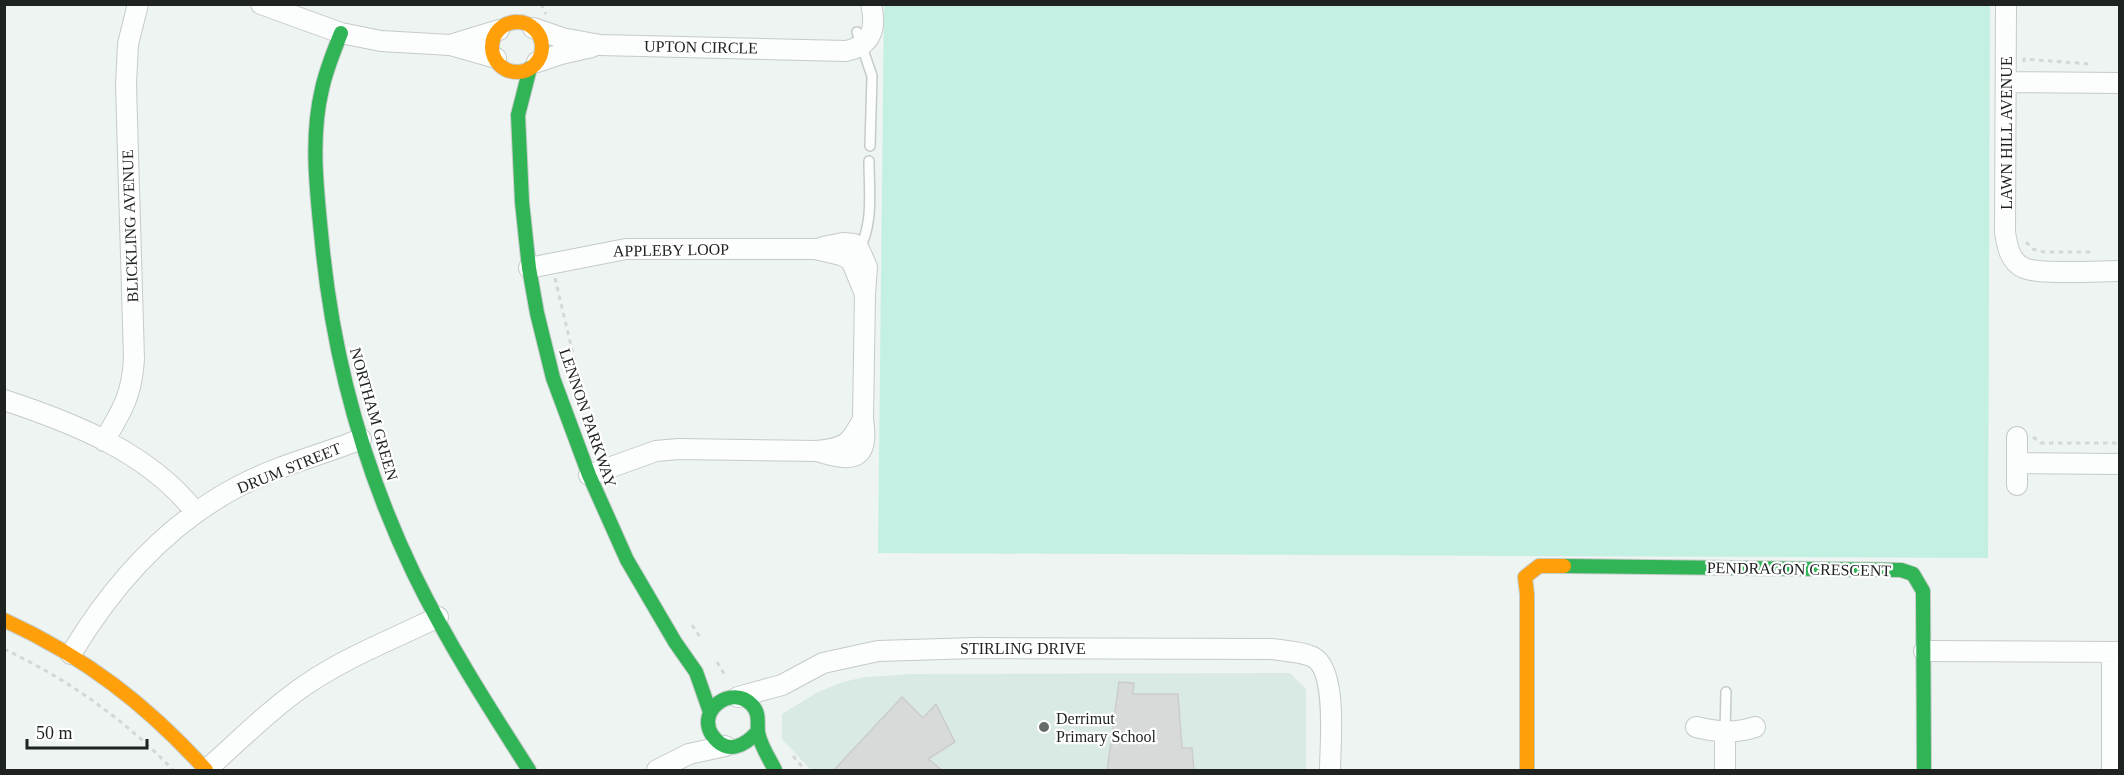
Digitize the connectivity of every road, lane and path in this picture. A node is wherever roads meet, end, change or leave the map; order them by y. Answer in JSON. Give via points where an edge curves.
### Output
{"nodes":[{"id":1,"x":138,"y":4,"type":"edge"},
{"id":2,"x":864,"y":4,"type":"edge"},
{"id":3,"x":871,"y":4,"type":"edge"},
{"id":4,"x":2006,"y":4,"type":"edge"},
{"id":5,"x":272,"y":6,"type":"edge"},
{"id":6,"x":534,"y":6,"type":"edge"},
{"id":7,"x":512,"y":8,"type":"dead end"},
{"id":8,"x":537,"y":23,"type":"junction"},
{"id":9,"x":502,"y":27,"type":"junction"},
{"id":10,"x":341,"y":33,"type":"junction"},
{"id":11,"x":860,"y":39,"type":"junction"},
{"id":12,"x":450,"y":45,"type":"junction"},
{"id":13,"x":600,"y":45,"type":"junction"},
{"id":14,"x":498,"y":62,"type":"junction"},
{"id":15,"x":2095,"y":64,"type":"dead end"},
{"id":16,"x":533,"y":65,"type":"junction"},
{"id":17,"x":2015,"y":82,"type":"junction"},
{"id":18,"x":2120,"y":83,"type":"edge"},
{"id":19,"x":518,"y":115,"type":"junction"},
{"id":20,"x":870,"y":146,"type":"dead end"},
{"id":21,"x":869,"y":161,"type":"dead end"},
{"id":22,"x":2024,"y":236,"type":"dead end"},
{"id":23,"x":2098,"y":252,"type":"dead end"},
{"id":24,"x":855,"y":254,"type":"junction"},
{"id":25,"x":552,"y":263,"type":"junction"},
{"id":26,"x":529,"y":268,"type":"junction"},
{"id":27,"x":2120,"y":271,"type":"edge"},
{"id":28,"x":4,"y":400,"type":"edge"},
{"id":29,"x":586,"y":401,"type":"dead end"},
{"id":30,"x":2021,"y":434,"type":"joint"},
{"id":31,"x":361,"y":439,"type":"junction"},
{"id":32,"x":104,"y":441,"type":"junction"},
{"id":33,"x":2120,"y":443,"type":"edge"},
{"id":34,"x":2017,"y":464,"type":"junction"},
{"id":35,"x":2120,"y":464,"type":"edge"},
{"id":36,"x":589,"y":475,"type":"junction"},
{"id":37,"x":2017,"y":485,"type":"dead end"},
{"id":38,"x":196,"y":513,"type":"junction"},
{"id":39,"x":1557,"y":566,"type":"joint"},
{"id":40,"x":1527,"y":594,"type":"joint"},
{"id":41,"x":438,"y":617,"type":"junction"},
{"id":42,"x":688,"y":619,"type":"dead end"},
{"id":43,"x":4,"y":620,"type":"edge"},
{"id":44,"x":704,"y":644,"type":"dead end"},
{"id":45,"x":4,"y":649,"type":"edge"},
{"id":46,"x":1924,"y":651,"type":"junction"},
{"id":47,"x":2116,"y":652,"type":"edge"},
{"id":48,"x":71,"y":654,"type":"junction"},
{"id":49,"x":715,"y":660,"type":"dead end"},
{"id":50,"x":696,"y":672,"type":"junction"},
{"id":51,"x":782,"y":685,"type":"junction"},
{"id":52,"x":733,"y":691,"type":"junction"},
{"id":53,"x":1726,"y":692,"type":"dead end"},
{"id":54,"x":709,"y":715,"type":"junction"},
{"id":55,"x":1696,"y":727,"type":"dead end"},
{"id":56,"x":758,"y":728,"type":"junction"},
{"id":57,"x":1755,"y":728,"type":"dead end"},
{"id":58,"x":1725,"y":732,"type":"junction"},
{"id":59,"x":729,"y":747,"type":"junction"},
{"id":60,"x":689,"y":754,"type":"junction"},
{"id":61,"x":792,"y":755,"type":"dead end"},
{"id":62,"x":206,"y":770,"type":"edge"},
{"id":63,"x":774,"y":770,"type":"edge"},
{"id":64,"x":173,"y":771,"type":"edge"},
{"id":65,"x":530,"y":771,"type":"edge"},
{"id":66,"x":657,"y":771,"type":"edge"},
{"id":67,"x":806,"y":771,"type":"edge"},
{"id":68,"x":1330,"y":771,"type":"edge"},
{"id":69,"x":1527,"y":771,"type":"edge"},
{"id":70,"x":1725,"y":771,"type":"edge"},
{"id":71,"x":1924,"y":771,"type":"edge"},
{"id":72,"x":2112,"y":771,"type":"edge"}],
"edges":[{"from":1,"to":32,"type":"street","name":"BLICKLING AVENUE","via":[[128,44],[126,85],[133,382],[127,402]]},
{"from":2,"to":11,"type":"street"},
{"from":3,"to":11,"type":"street","via":[[873,29],[869,38]]},
{"from":4,"to":17,"type":"street","name":"LAWN HILL AVENUE"},
{"from":5,"to":10,"type":"street"},
{"from":6,"to":8,"type":"street"},
{"from":6,"to":8,"type":"path"},
{"from":7,"to":9,"type":"street"},
{"from":8,"to":9,"type":"street","via":[[518,22]]},
{"from":8,"to":13,"type":"street","name":"UPTON CIRCLE","via":[[562,38]]},
{"from":8,"to":16,"type":"street","via":[[542,48]]},
{"from":9,"to":12,"type":"street"},
{"from":9,"to":14,"type":"street","via":[[493,44]]},
{"from":10,"to":12,"type":"street","via":[[381,41]]},
{"from":10,"to":31,"type":"street","name":"NORTHAM GREEN","via":[[319,101],[316,169],[329,301]]},
{"from":11,"to":13,"type":"street","name":"UPTON CIRCLE","via":[[802,49]]},
{"from":11,"to":20,"type":"lane","via":[[872,76]]},
{"from":12,"to":14,"type":"street"},
{"from":13,"to":16,"type":"street","name":"UPTON CIRCLE"},
{"from":14,"to":16,"type":"street","via":[[515,71]]},
{"from":14,"to":19,"type":"street","name":"LENNON PARKWAY","via":[[510,84]]},
{"from":15,"to":17,"type":"path","via":[[2024,60]]},
{"from":16,"to":19,"type":"street","name":"LENNON PARKWAY"},
{"from":17,"to":18,"type":"street"},
{"from":17,"to":27,"type":"street","name":"LAWN HILL AVENUE","via":[[2006,232],[2013,259],[2024,268],[2038,271]]},
{"from":19,"to":26,"type":"street","name":"LENNON PARKWAY"},
{"from":21,"to":24,"type":"lane","via":[[866,237]]},
{"from":22,"to":23,"type":"path","via":[[2033,249],[2044,252]]},
{"from":24,"to":25,"type":"street","name":"APPLEBY LOOP","via":[[854,244],[843,243],[815,249],[626,249]]},
{"from":24,"to":36,"type":"street","via":[[867,267],[863,419],[853,449],[679,449],[656,452]]},
{"from":25,"to":26,"type":"street","name":"APPLEBY LOOP"},
{"from":25,"to":29,"type":"path"},
{"from":26,"to":36,"type":"street","name":"LENNON PARKWAY","via":[[553,378]]},
{"from":28,"to":32,"type":"street"},
{"from":30,"to":33,"type":"path","via":[[2040,443]]},
{"from":30,"to":34,"type":"street"},
{"from":31,"to":38,"type":"street","name":"DRUM STREET","via":[[241,485]]},
{"from":31,"to":41,"type":"street","name":"NORTHAM GREEN","via":[[402,546]]},
{"from":32,"to":38,"type":"street","via":[[166,480]]},
{"from":34,"to":35,"type":"street"},
{"from":34,"to":37,"type":"street"},
{"from":36,"to":50,"type":"street","name":"LENNON PARKWAY","via":[[627,560]]},
{"from":38,"to":48,"type":"street","name":"DRUM STREET","via":[[122,579]]},
{"from":39,"to":40,"type":"street","name":"PENDRAGON CRESCENT","via":[[1533,582]]},
{"from":39,"to":46,"type":"street","name":"PENDRAGON CRESCENT","via":[[1900,570],[1913,574],[1923,591]]},
{"from":40,"to":69,"type":"street","name":"PENDRAGON CRESCENT"},
{"from":41,"to":62,"type":"street","via":[[349,659],[308,684]]},
{"from":41,"to":65,"type":"street","name":"NORTHAM GREEN"},
{"from":42,"to":44,"type":"path"},
{"from":43,"to":48,"type":"street"},
{"from":45,"to":64,"type":"path","via":[[40,666],[104,708],[147,743]]},
{"from":46,"to":47,"type":"street"},
{"from":46,"to":71,"type":"street","name":"PENDRAGON CRESCENT"},
{"from":47,"to":72,"type":"street"},
{"from":48,"to":62,"type":"street","via":[[144,706]]},
{"from":49,"to":52,"type":"path"},
{"from":50,"to":52,"type":"street","name":"LENNON PARKWAY","via":[[717,688]]},
{"from":50,"to":54,"type":"street","name":"LENNON PARKWAY"},
{"from":51,"to":52,"type":"street","name":"STIRLING DRIVE"},
{"from":51,"to":56,"type":"street","name":"STIRLING DRIVE","via":[[766,707]]},
{"from":51,"to":68,"type":"street","name":"STIRLING DRIVE","via":[[823,663],[895,650],[1271,649],[1301,653],[1315,658],[1324,670],[1330,700]]},
{"from":52,"to":54,"type":"street"},
{"from":52,"to":56,"type":"street","name":"LENNON PARKWAY","via":[[752,704],[759,718]]},
{"from":53,"to":58,"type":"lane"},
{"from":54,"to":59,"type":"street","name":"LENNON PARKWAY","via":[[710,732]]},
{"from":54,"to":60,"type":"street"},
{"from":55,"to":58,"type":"street"},
{"from":56,"to":59,"type":"street","via":[[748,743]]},
{"from":56,"to":63,"type":"street","name":"LENNON PARKWAY"},
{"from":57,"to":58,"type":"street"},
{"from":58,"to":70,"type":"street"},
{"from":59,"to":60,"type":"street"},
{"from":59,"to":63,"type":"street","name":"LENNON PARKWAY","via":[[751,754]]},
{"from":60,"to":66,"type":"street"},
{"from":61,"to":67,"type":"path"}]}
